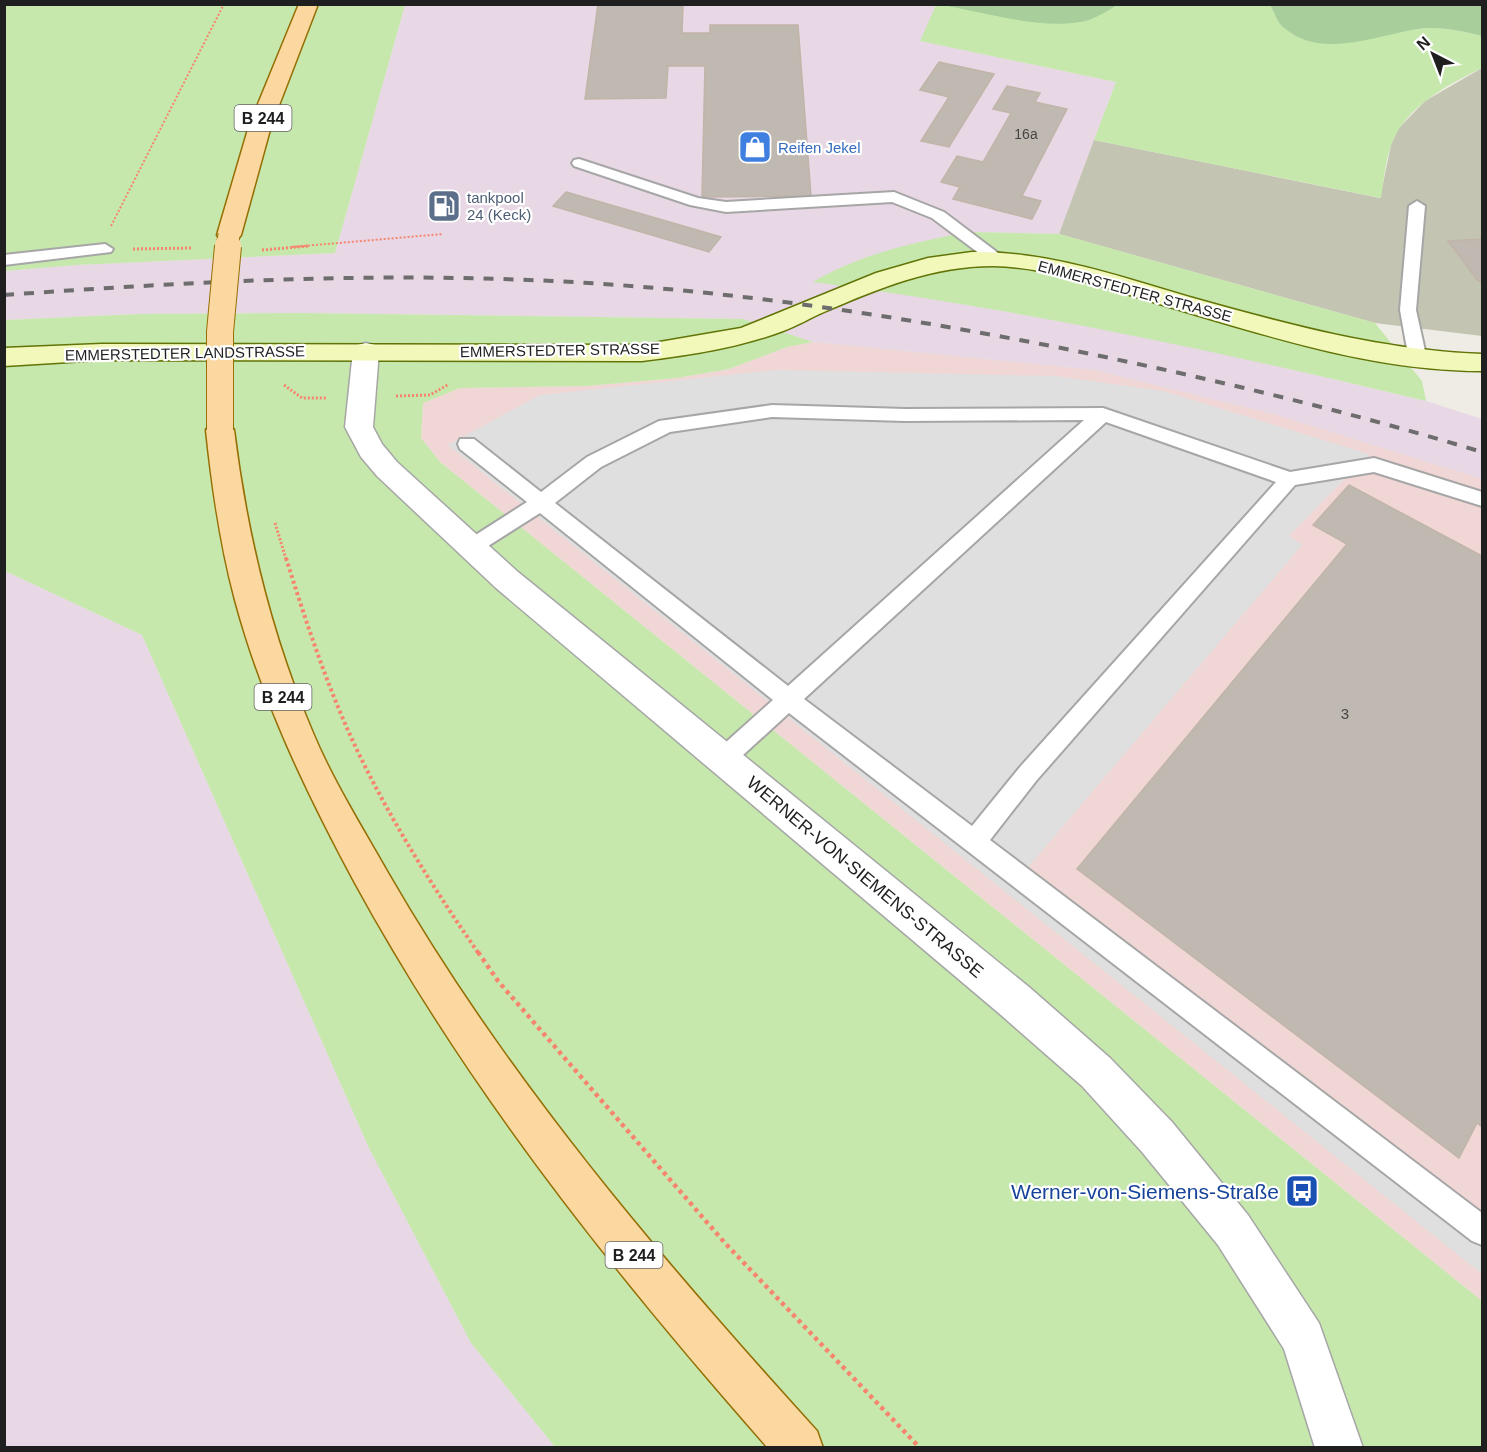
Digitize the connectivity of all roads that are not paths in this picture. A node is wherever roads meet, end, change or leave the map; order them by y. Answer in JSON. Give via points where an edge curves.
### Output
{"nodes":[{"id":1,"x":309,"y":4,"type":"edge"},
{"id":2,"x":579,"y":163,"type":"dead end"},
{"id":3,"x":1417,"y":206,"type":"dead end"},
{"id":4,"x":105,"y":249,"type":"dead end"},
{"id":5,"x":999,"y":259,"type":"junction"},
{"id":6,"x":4,"y":260,"type":"edge"},
{"id":7,"x":366,"y":351,"type":"junction"},
{"id":8,"x":4,"y":357,"type":"edge"},
{"id":9,"x":1418,"y":360,"type":"junction"},
{"id":10,"x":1482,"y":363,"type":"edge"},
{"id":11,"x":1103,"y":414,"type":"junction"},
{"id":12,"x":467,"y":444,"type":"dead end"},
{"id":13,"x":1289,"y":479,"type":"junction"},
{"id":14,"x":1482,"y":499,"type":"edge"},
{"id":15,"x":542,"y":503,"type":"junction"},
{"id":16,"x":470,"y":548,"type":"junction"},
{"id":17,"x":788,"y":699,"type":"junction"},
{"id":18,"x":723,"y":759,"type":"junction"},
{"id":19,"x":974,"y":841,"type":"junction"},
{"id":20,"x":1482,"y":1231,"type":"edge"},
{"id":21,"x":800,"y":1448,"type":"edge"},
{"id":22,"x":1339,"y":1448,"type":"edge"}],
"edges":[{"from":1,"to":21,"type":"main road","number":"B 244","bridge":true,"via":[[260,126],[229,236],[219,322],[220,430],[240,561],[263,641],[292,723],[406,942],[480,1056],[558,1164],[709,1347]]},
{"from":2,"to":5,"type":"lane","via":[[695,202],[726,207],[894,197],[938,214]]},
{"from":3,"to":9,"type":"lane","via":[[1408,310]]},
{"from":4,"to":6,"type":"lane"},
{"from":5,"to":7,"type":"main road","name":"EMMERSTEDTER STRASSE","via":[[934,264],[853,290],[775,326],[697,345],[642,353]]},
{"from":5,"to":9,"type":"main road","name":"EMMERSTEDTER STRASSE","via":[[1076,273],[1265,326]]},
{"from":7,"to":8,"type":"main road","name":"EMMERSTEDTER LANDSTRASSE","via":[[102,352]]},
{"from":7,"to":16,"type":"street","name":"WERNER-VON-SIEMENS-STRASSE","via":[[359,427],[371,450]]},
{"from":9,"to":10,"type":"main road","name":"EMMERSTEDTER STRASSE"},
{"from":11,"to":13,"type":"lane"},
{"from":11,"to":15,"type":"lane","via":[[772,411],[666,426],[594,462]]},
{"from":11,"to":17,"type":"lane"},
{"from":12,"to":15,"type":"lane"},
{"from":13,"to":14,"type":"lane","via":[[1374,465]]},
{"from":13,"to":19,"type":"lane","via":[[1028,774]]},
{"from":15,"to":16,"type":"lane"},
{"from":15,"to":17,"type":"lane"},
{"from":16,"to":18,"type":"street","name":"WERNER-VON-SIEMENS-STRASSE"},
{"from":17,"to":18,"type":"lane"},
{"from":17,"to":19,"type":"lane"},
{"from":18,"to":22,"type":"street","name":"WERNER-VON-SIEMENS-STRASSE","via":[[1015,1001],[1096,1072],[1157,1137],[1233,1230],[1283,1304],[1303,1339]]},
{"from":19,"to":20,"type":"lane"}]}
